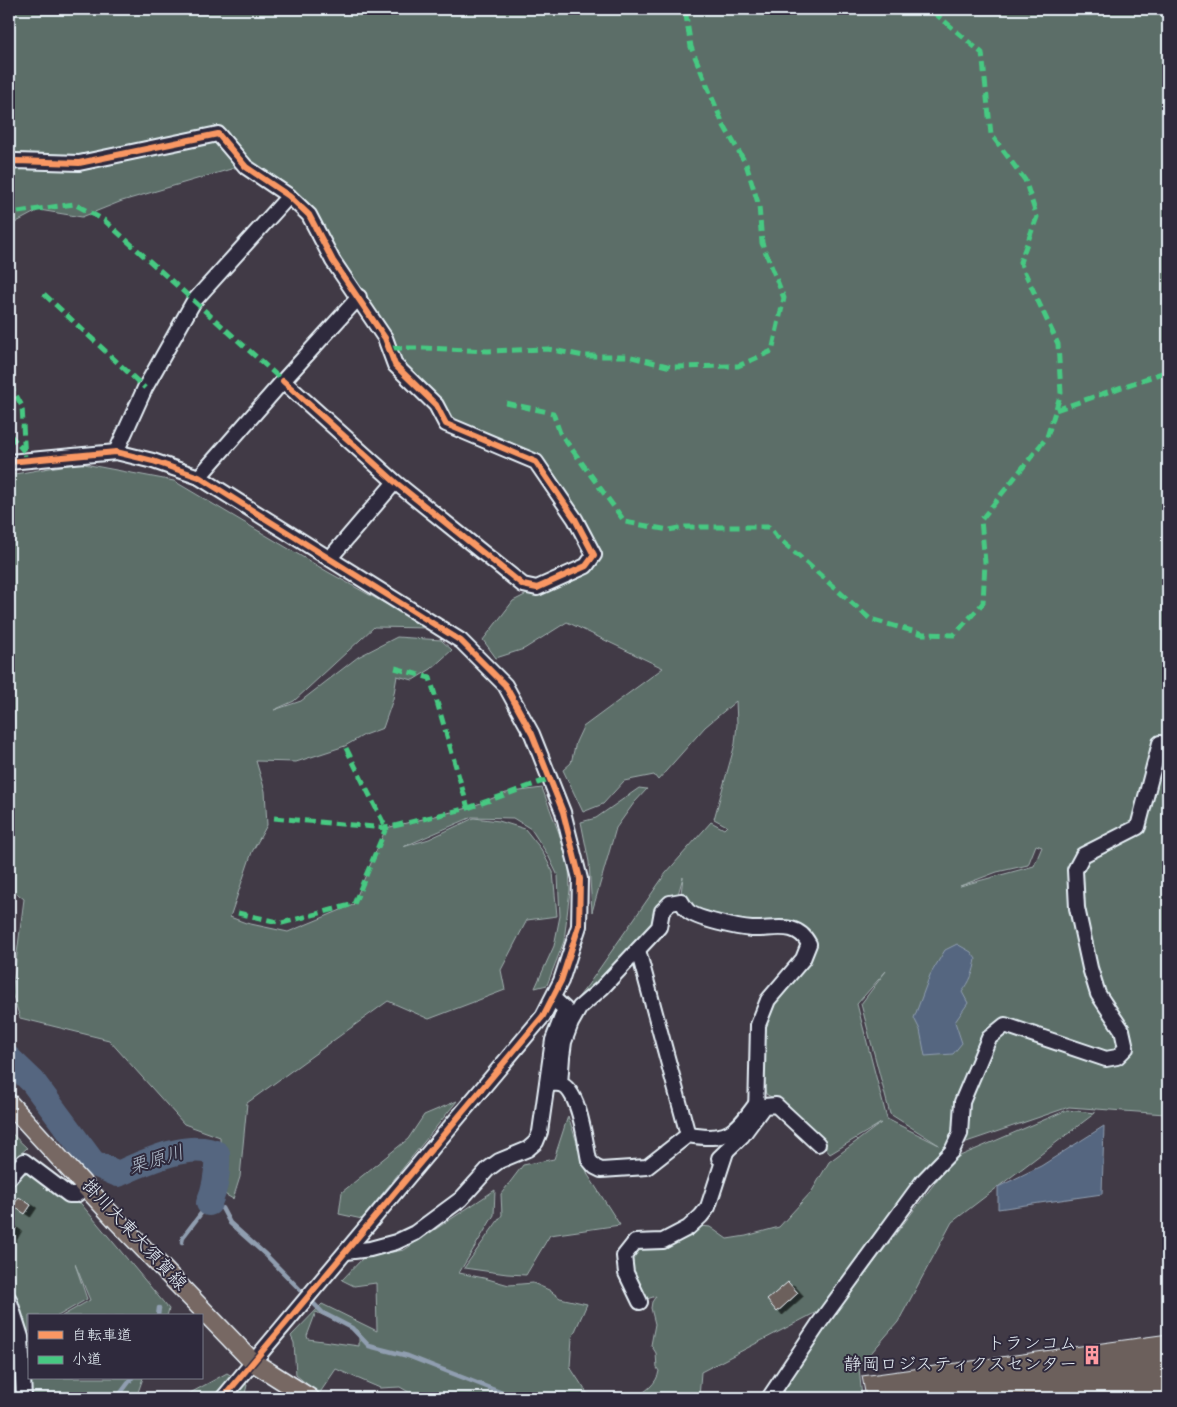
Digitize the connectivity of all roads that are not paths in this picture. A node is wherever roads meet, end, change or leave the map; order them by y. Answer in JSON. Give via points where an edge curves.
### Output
{"nodes":[{"id":1,"x":9,"y":163,"type":"edge"},
{"id":2,"x":289,"y":196,"type":"junction"},
{"id":3,"x":359,"y":297,"type":"junction"},
{"id":4,"x":283,"y":381,"type":"junction"},
{"id":5,"x":116,"y":452,"type":"junction"},
{"id":6,"x":9,"y":462,"type":"edge"},
{"id":7,"x":199,"y":477,"type":"junction"},
{"id":8,"x":395,"y":482,"type":"junction"},
{"id":9,"x":330,"y":558,"type":"junction"},
{"id":10,"x":1160,"y":743,"type":"dead end"},
{"id":11,"x":638,"y":950,"type":"junction"},
{"id":12,"x":553,"y":998,"type":"junction"},
{"id":13,"x":553,"y":1084,"type":"junction"},
{"id":14,"x":9,"y":1103,"type":"edge"},
{"id":15,"x":756,"y":1110,"type":"junction"},
{"id":16,"x":688,"y":1135,"type":"junction"},
{"id":17,"x":818,"y":1144,"type":"dead end"},
{"id":18,"x":726,"y":1152,"type":"junction"},
{"id":19,"x":9,"y":1178,"type":"edge"},
{"id":20,"x":706,"y":1183,"type":"dead end"},
{"id":21,"x":86,"y":1186,"type":"junction"},
{"id":22,"x":346,"y":1252,"type":"junction"},
{"id":23,"x":9,"y":1299,"type":"edge"},
{"id":24,"x":640,"y":1302,"type":"dead end"},
{"id":25,"x":253,"y":1362,"type":"junction"},
{"id":26,"x":24,"y":1398,"type":"edge"},
{"id":27,"x":223,"y":1398,"type":"edge"},
{"id":28,"x":310,"y":1398,"type":"edge"},
{"id":29,"x":769,"y":1398,"type":"edge"}],
"edges":[{"from":1,"to":2,"type":"street","via":[[79,163],[218,134],[246,167]]},
{"from":2,"to":3,"type":"street","via":[[309,215],[334,261]]},
{"from":2,"to":5,"type":"street","via":[[194,301],[145,388]]},
{"from":3,"to":4,"type":"street"},
{"from":3,"to":8,"type":"street","via":[[385,338],[395,365],[436,405],[446,424],[536,462],[575,519],[594,555],[586,566],[537,588],[523,585]]},
{"from":4,"to":7,"type":"street"},
{"from":4,"to":8,"type":"street"},
{"from":5,"to":6,"type":"street"},
{"from":5,"to":7,"type":"street"},
{"from":7,"to":9,"type":"street"},
{"from":8,"to":9,"type":"street"},
{"from":9,"to":12,"type":"street","via":[[461,641],[504,685],[532,734],[563,812],[580,879],[578,926]]},
{"from":10,"to":29,"type":"street","via":[[1138,827],[1083,855],[1075,870],[1076,908],[1090,968],[1098,994],[1122,1030],[1126,1048],[1117,1057],[1106,1059],[1005,1024],[989,1038],[962,1102],[960,1134],[952,1151],[923,1181]]},
{"from":11,"to":13,"type":"street","via":[[580,1007],[571,1023]]},
{"from":11,"to":15,"type":"street","via":[[659,927],[662,911],[670,903],[681,902],[700,918],[752,929],[783,926],[806,937],[809,944],[803,959],[768,1000],[758,1026]]},
{"from":11,"to":16,"type":"street"},
{"from":12,"to":13,"type":"street","via":[[565,1009],[553,1040]]},
{"from":12,"to":22,"type":"street","via":[[529,1034]]},
{"from":13,"to":16,"type":"street","via":[[569,1090],[576,1100],[589,1160],[601,1170],[648,1167]]},
{"from":13,"to":22,"type":"street","via":[[540,1132],[528,1149],[488,1169],[461,1199],[415,1234],[370,1249]]},
{"from":14,"to":21,"type":"main road","name":"掛川大東大須賀線"},
{"from":15,"to":16,"type":"street","via":[[739,1127],[719,1138]]},
{"from":15,"to":17,"type":"street","via":[[776,1105]]},
{"from":15,"to":18,"type":"street","via":[[748,1128]]},
{"from":18,"to":20,"type":"street","via":[[715,1162]]},
{"from":18,"to":24,"type":"street","via":[[708,1208],[701,1216],[688,1228],[663,1241],[635,1242],[624,1256],[626,1273]]},
{"from":19,"to":21,"type":"street","via":[[24,1161],[68,1194],[76,1195]]},
{"from":21,"to":25,"type":"main road","name":"掛川大東大須賀線"},
{"from":22,"to":25,"type":"street"},
{"from":23,"to":26,"type":"street","via":[[21,1337]]},
{"from":25,"to":27,"type":"street"},
{"from":25,"to":28,"type":"main road","name":"掛川大東大須賀線"}]}
